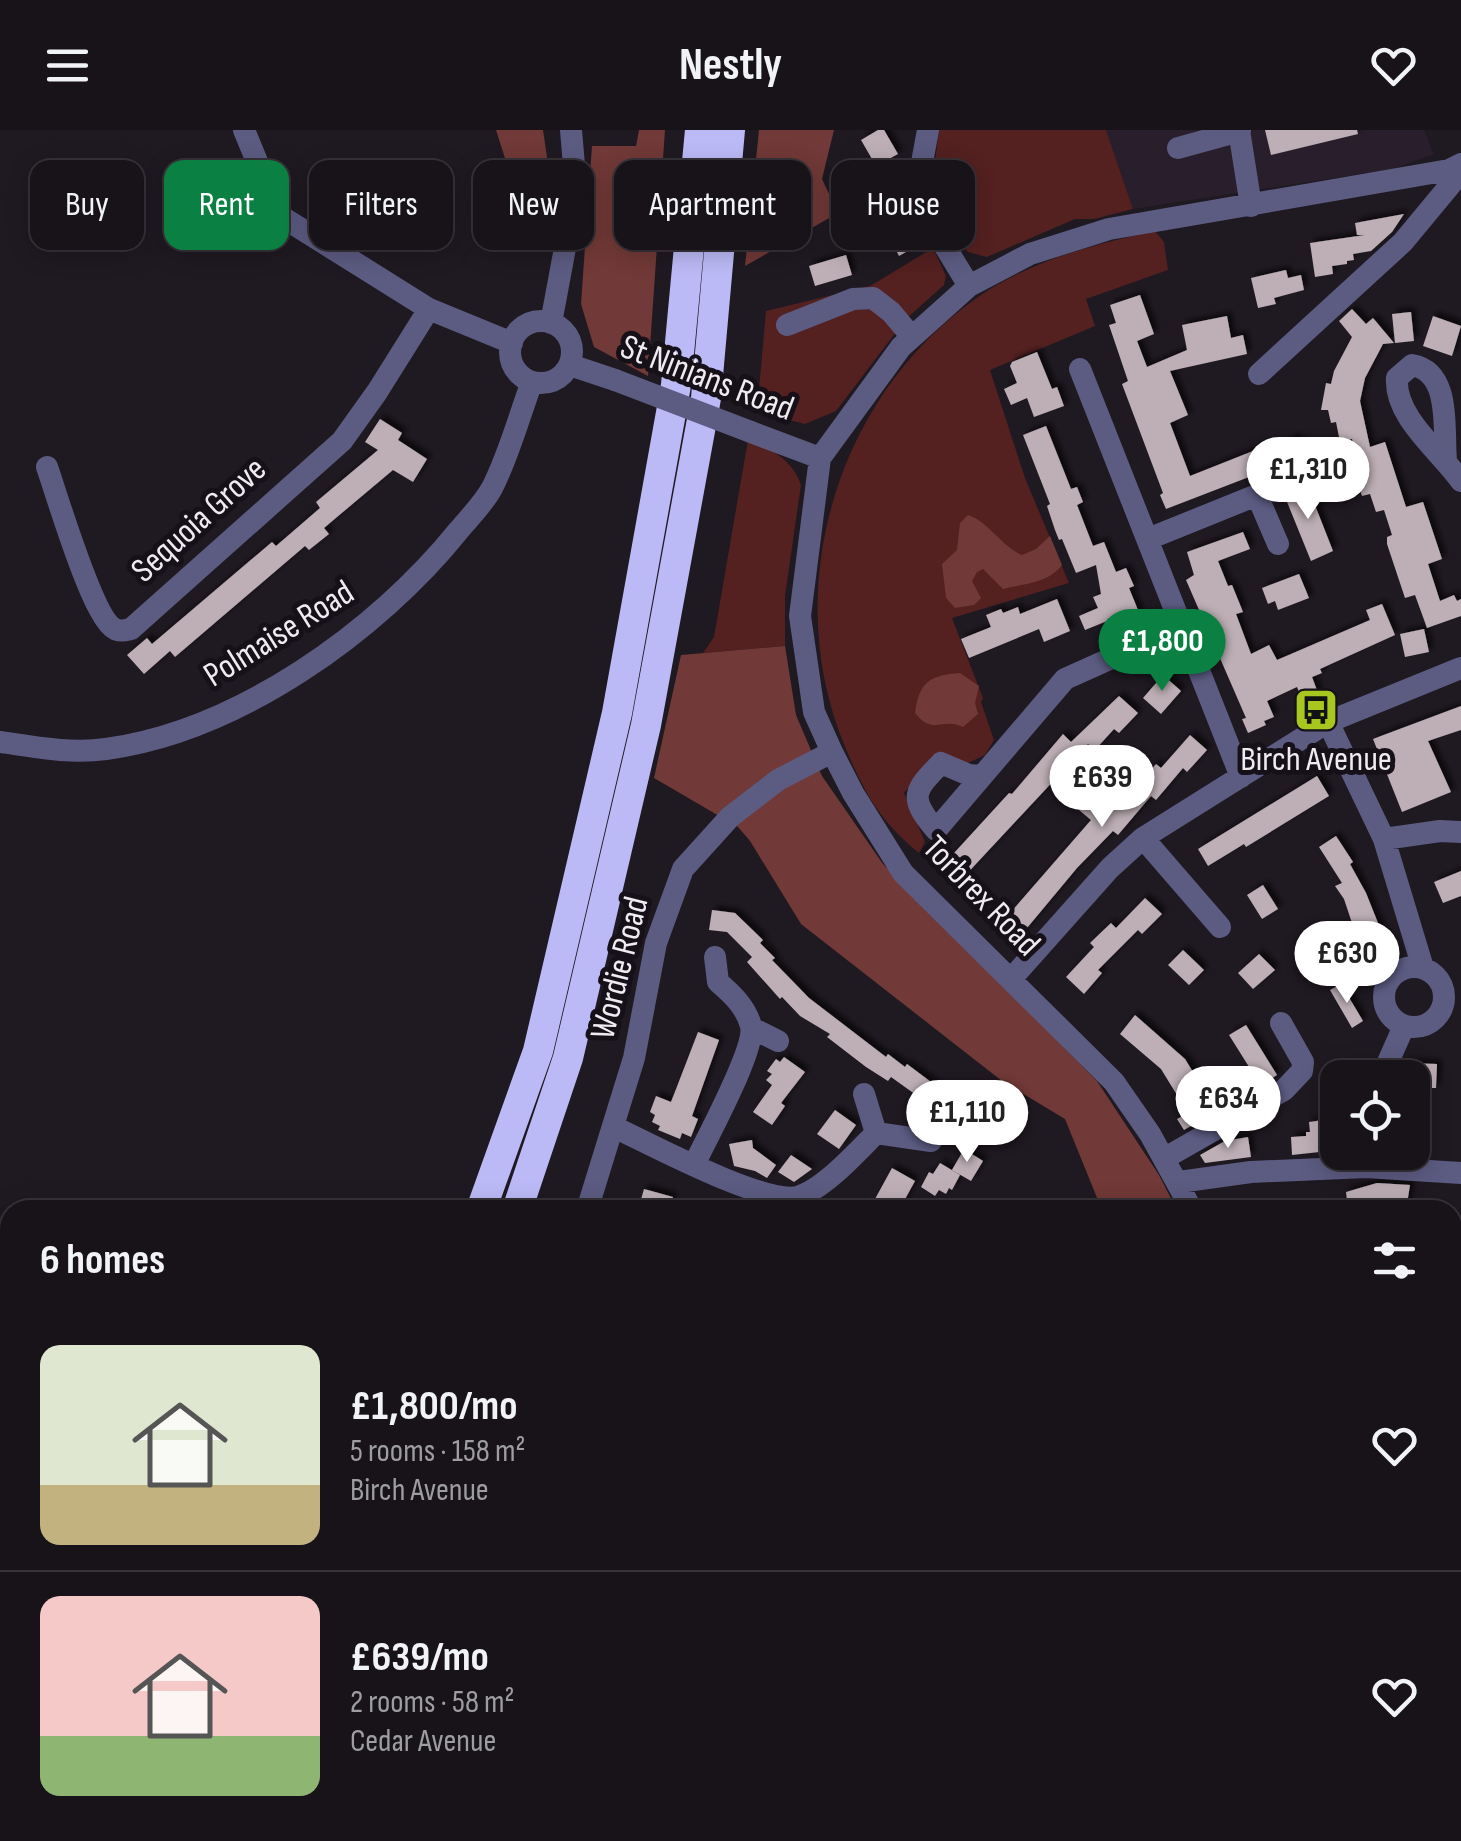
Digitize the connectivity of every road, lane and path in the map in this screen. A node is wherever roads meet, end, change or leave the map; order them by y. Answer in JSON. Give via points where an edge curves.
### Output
{"nodes":[{"id":1,"x":244,"y":130,"type":"edge"},
{"id":2,"x":572,"y":130,"type":"edge"},
{"id":3,"x":700,"y":130,"type":"edge"},
{"id":4,"x":730,"y":130,"type":"edge"},
{"id":5,"x":928,"y":130,"type":"edge"},
{"id":6,"x":1240,"y":130,"type":"edge"},
{"id":7,"x":1178,"y":148,"type":"dead end"},
{"id":8,"x":1461,"y":164,"type":"edge"},
{"id":9,"x":1461,"y":172,"type":"edge"},
{"id":10,"x":1251,"y":206,"type":"junction"},
{"id":11,"x":968,"y":286,"type":"junction"},
{"id":12,"x":428,"y":309,"type":"junction"},
{"id":13,"x":551,"y":323,"type":"junction"},
{"id":14,"x":787,"y":324,"type":"dead end"},
{"id":15,"x":912,"y":337,"type":"junction"},
{"id":16,"x":512,"y":343,"type":"junction"},
{"id":17,"x":570,"y":365,"type":"junction"},
{"id":18,"x":1080,"y":369,"type":"dead end"},
{"id":19,"x":1258,"y":374,"type":"dead end"},
{"id":20,"x":532,"y":382,"type":"junction"},
{"id":21,"x":820,"y":458,"type":"junction"},
{"id":22,"x":1446,"y":460,"type":"dead end"},
{"id":23,"x":48,"y":467,"type":"dead end"},
{"id":24,"x":1461,"y":481,"type":"edge"},
{"id":25,"x":1148,"y":539,"type":"junction"},
{"id":26,"x":1278,"y":544,"type":"dead end"},
{"id":27,"x":1184,"y":630,"type":"junction"},
{"id":28,"x":1461,"y":668,"type":"edge"},
{"id":29,"x":1328,"y":722,"type":"junction"},
{"id":30,"x":0,"y":742,"type":"edge"},
{"id":31,"x":832,"y":752,"type":"junction"},
{"id":32,"x":982,"y":776,"type":"dead end"},
{"id":33,"x":1241,"y":777,"type":"junction"},
{"id":34,"x":1461,"y":832,"type":"edge"},
{"id":35,"x":1143,"y":838,"type":"junction"},
{"id":36,"x":1384,"y":839,"type":"junction"},
{"id":37,"x":1220,"y":928,"type":"dead end"},
{"id":38,"x":715,"y":958,"type":"dead end"},
{"id":39,"x":1423,"y":968,"type":"junction"},
{"id":40,"x":1012,"y":978,"type":"junction"},
{"id":41,"x":1282,"y":1023,"type":"dead end"},
{"id":42,"x":1404,"y":1026,"type":"junction"},
{"id":43,"x":752,"y":1028,"type":"junction"},
{"id":44,"x":778,"y":1041,"type":"dead end"},
{"id":45,"x":1389,"y":1060,"type":"edge"},
{"id":46,"x":864,"y":1094,"type":"dead end"},
{"id":47,"x":614,"y":1128,"type":"junction"},
{"id":48,"x":876,"y":1133,"type":"junction"},
{"id":49,"x":931,"y":1142,"type":"dead end"},
{"id":50,"x":1165,"y":1158,"type":"junction"},
{"id":51,"x":1320,"y":1165,"type":"edge"},
{"id":52,"x":694,"y":1166,"type":"junction"},
{"id":53,"x":1430,"y":1169,"type":"edge"},
{"id":54,"x":1461,"y":1173,"type":"edge"},
{"id":55,"x":1179,"y":1182,"type":"junction"},
{"id":56,"x":745,"y":1199,"type":"edge"},
{"id":57,"x":484,"y":1200,"type":"edge"},
{"id":58,"x":520,"y":1200,"type":"edge"},
{"id":59,"x":589,"y":1200,"type":"edge"},
{"id":60,"x":1187,"y":1200,"type":"edge"}],
"edges":[{"from":1,"to":12,"type":"street","via":[[279,215]]},
{"from":2,"to":13,"type":"street","via":[[576,189]]},
{"from":3,"to":57,"type":"highway","via":[[676,385],[616,713],[538,1051]]},
{"from":4,"to":58,"type":"highway","via":[[706,398],[646,725],[568,1058]]},
{"from":5,"to":11,"type":"street","via":[[921,168],[932,224]]},
{"from":6,"to":7,"type":"street"},
{"from":6,"to":10,"type":"street"},
{"from":8,"to":10,"type":"street"},
{"from":9,"to":19,"type":"street","via":[[1403,242]]},
{"from":10,"to":11,"type":"street","via":[[1109,229],[1030,254]]},
{"from":11,"to":15,"type":"street"},
{"from":12,"to":16,"type":"street"},
{"from":12,"to":23,"type":"street","name":"Sequoia Grove","via":[[342,441],[130,629],[112,628],[91,595]]},
{"from":13,"to":16,"type":"street","via":[[523,327]]},
{"from":13,"to":17,"type":"street","via":[[567,336]]},
{"from":14,"to":15,"type":"street","via":[[873,298]]},
{"from":15,"to":21,"type":"street"},
{"from":16,"to":20,"type":"street","via":[[512,362]]},
{"from":17,"to":20,"type":"street","via":[[558,378]]},
{"from":17,"to":21,"type":"street","name":"St Ninians Road","bridge":true},
{"from":18,"to":25,"type":"street"},
{"from":20,"to":30,"type":"street","name":"Polmaise Road","via":[[491,490],[431,565],[361,631],[282,682],[170,735],[84,751]]},
{"from":21,"to":31,"type":"street","name":"Torbrex Road","via":[[800,616],[814,712]]},
{"from":22,"to":24,"type":"street"},
{"from":25,"to":26,"type":"street","via":[[1257,495]]},
{"from":25,"to":27,"type":"street"},
{"from":27,"to":32,"type":"street","via":[[1065,679]]},
{"from":27,"to":33,"type":"street"},
{"from":28,"to":29,"type":"street"},
{"from":29,"to":33,"type":"street"},
{"from":29,"to":36,"type":"street"},
{"from":31,"to":40,"type":"street","name":"Torbrex Road","via":[[903,873]]},
{"from":31,"to":47,"type":"street","name":"Wordie Road","via":[[778,780],[730,817],[683,869],[656,943]]},
{"from":33,"to":35,"type":"street"},
{"from":34,"to":36,"type":"street"},
{"from":35,"to":37,"type":"street"},
{"from":35,"to":40,"type":"street"},
{"from":36,"to":39,"type":"street"},
{"from":38,"to":43,"type":"street","via":[[718,982],[739,1000]]},
{"from":39,"to":42,"type":"street","via":[[1404,968],[1385,988],[1385,1007]]},
{"from":39,"to":42,"type":"street","via":[[1442,985],[1444,1002],[1430,1023]]},
{"from":40,"to":50,"type":"street","name":"Torbrex Road","via":[[1114,1082]]},
{"from":41,"to":50,"type":"street","via":[[1302,1071],[1284,1090]]},
{"from":42,"to":45,"type":"street"},
{"from":43,"to":44,"type":"street"},
{"from":43,"to":52,"type":"street","via":[[743,1063]]},
{"from":46,"to":48,"type":"street"},
{"from":47,"to":52,"type":"street"},
{"from":47,"to":59,"type":"street","name":"Wordie Road"},
{"from":48,"to":49,"type":"street"},
{"from":48,"to":56,"type":"street","via":[[836,1174],[796,1197]]},
{"from":50,"to":55,"type":"street","name":"Torbrex Road"},
{"from":51,"to":55,"type":"street"},
{"from":52,"to":56,"type":"street"},
{"from":53,"to":54,"type":"street"},
{"from":55,"to":60,"type":"street","name":"Torbrex Road"}]}
